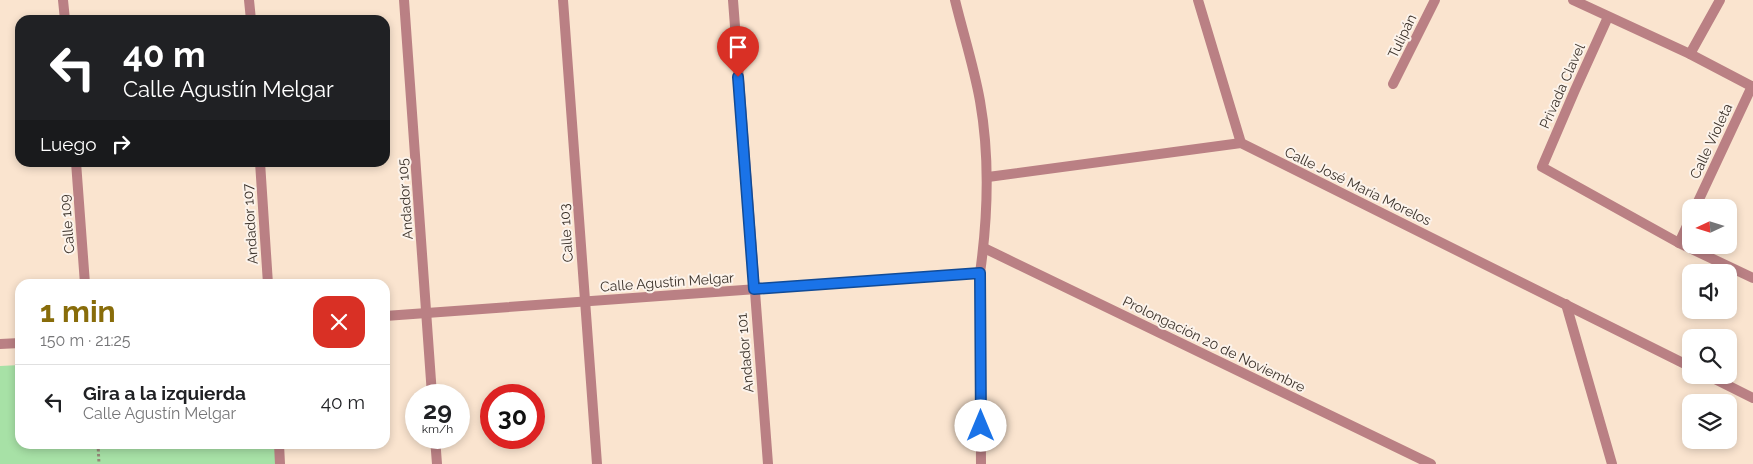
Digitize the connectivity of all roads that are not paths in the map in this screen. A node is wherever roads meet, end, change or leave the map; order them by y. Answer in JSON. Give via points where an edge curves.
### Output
{"nodes":[{"id":1,"x":63,"y":0,"type":"edge"},
{"id":2,"x":250,"y":0,"type":"edge"},
{"id":3,"x":404,"y":0,"type":"edge"},
{"id":4,"x":563,"y":0,"type":"edge"},
{"id":5,"x":733,"y":0,"type":"edge"},
{"id":6,"x":955,"y":0,"type":"edge"},
{"id":7,"x":1198,"y":0,"type":"edge"},
{"id":8,"x":1435,"y":0,"type":"edge"},
{"id":9,"x":1573,"y":0,"type":"edge"},
{"id":10,"x":1720,"y":0,"type":"edge"},
{"id":11,"x":64,"y":15,"type":"edge"},
{"id":12,"x":251,"y":15,"type":"edge"},
{"id":13,"x":1608,"y":17,"type":"junction"},
{"id":14,"x":1690,"y":54,"type":"junction"},
{"id":15,"x":1394,"y":84,"type":"dead end"},
{"id":16,"x":1753,"y":86,"type":"edge"},
{"id":17,"x":1241,"y":143,"type":"junction"},
{"id":18,"x":76,"y":167,"type":"edge"},
{"id":19,"x":260,"y":167,"type":"edge"},
{"id":20,"x":988,"y":177,"type":"junction"},
{"id":21,"x":1700,"y":199,"type":"edge"},
{"id":22,"x":1682,"y":236,"type":"edge"},
{"id":23,"x":1679,"y":243,"type":"junction"},
{"id":24,"x":984,"y":248,"type":"junction"},
{"id":25,"x":980,"y":273,"type":"junction"},
{"id":26,"x":1753,"y":278,"type":"edge"},
{"id":27,"x":86,"y":279,"type":"edge"},
{"id":28,"x":268,"y":279,"type":"edge"},
{"id":29,"x":754,"y":289,"type":"junction"},
{"id":30,"x":585,"y":302,"type":"junction"},
{"id":31,"x":1566,"y":304,"type":"junction"},
{"id":32,"x":427,"y":313,"type":"junction"},
{"id":33,"x":390,"y":316,"type":"edge"},
{"id":34,"x":15,"y":343,"type":"edge"},
{"id":35,"x":0,"y":344,"type":"edge"},
{"id":36,"x":1682,"y":362,"type":"edge"},
{"id":37,"x":431,"y":384,"type":"edge"},
{"id":38,"x":1725,"y":384,"type":"edge"},
{"id":39,"x":1753,"y":398,"type":"edge"},
{"id":40,"x":279,"y":449,"type":"edge"},
{"id":41,"x":436,"y":449,"type":"edge"},
{"id":42,"x":280,"y":464,"type":"edge"},
{"id":43,"x":437,"y":464,"type":"edge"},
{"id":44,"x":597,"y":464,"type":"edge"},
{"id":45,"x":768,"y":464,"type":"edge"},
{"id":46,"x":981,"y":464,"type":"edge"},
{"id":47,"x":1432,"y":464,"type":"edge"},
{"id":48,"x":1612,"y":464,"type":"edge"}],
"edges":[{"from":1,"to":11,"type":"street"},
{"from":2,"to":12,"type":"street"},
{"from":3,"to":32,"type":"street","name":"Andador 105"},
{"from":4,"to":30,"type":"street","name":"Calle 103"},
{"from":5,"to":29,"type":"street","name":"Andador 101"},
{"from":6,"to":20,"type":"street","via":[[980,101]]},
{"from":7,"to":17,"type":"street"},
{"from":8,"to":15,"type":"street","name":"Tulipán"},
{"from":9,"to":13,"type":"street"},
{"from":10,"to":14,"type":"street"},
{"from":13,"to":14,"type":"street"},
{"from":13,"to":23,"type":"street","name":"Privada Clavel","via":[[1542,167]]},
{"from":14,"to":16,"type":"street"},
{"from":16,"to":21,"type":"street","name":"Calle Violeta"},
{"from":17,"to":20,"type":"street"},
{"from":17,"to":31,"type":"street","name":"Calle José María Morelos"},
{"from":18,"to":27,"type":"street","name":"Calle 109"},
{"from":19,"to":28,"type":"street","name":"Andador 107"},
{"from":20,"to":24,"type":"street"},
{"from":22,"to":23,"type":"street"},
{"from":23,"to":26,"type":"street"},
{"from":24,"to":25,"type":"street"},
{"from":24,"to":47,"type":"street","name":"Prolongación 20 de Noviembre"},
{"from":25,"to":29,"type":"street","name":"Calle Agustín Melgar"},
{"from":25,"to":46,"type":"street"},
{"from":29,"to":30,"type":"street","name":"Calle Agustín Melgar"},
{"from":29,"to":45,"type":"street","name":"Andador 101"},
{"from":30,"to":32,"type":"street","name":"Calle Agustín Melgar"},
{"from":30,"to":44,"type":"street","name":"Calle 103"},
{"from":31,"to":36,"type":"street","name":"Calle José María Morelos"},
{"from":31,"to":48,"type":"street"},
{"from":32,"to":33,"type":"street","name":"Calle Agustín Melgar"},
{"from":32,"to":37,"type":"street","name":"Andador 105"},
{"from":34,"to":35,"type":"street"},
{"from":38,"to":39,"type":"street"},
{"from":40,"to":42,"type":"street"},
{"from":41,"to":43,"type":"street"}]}
